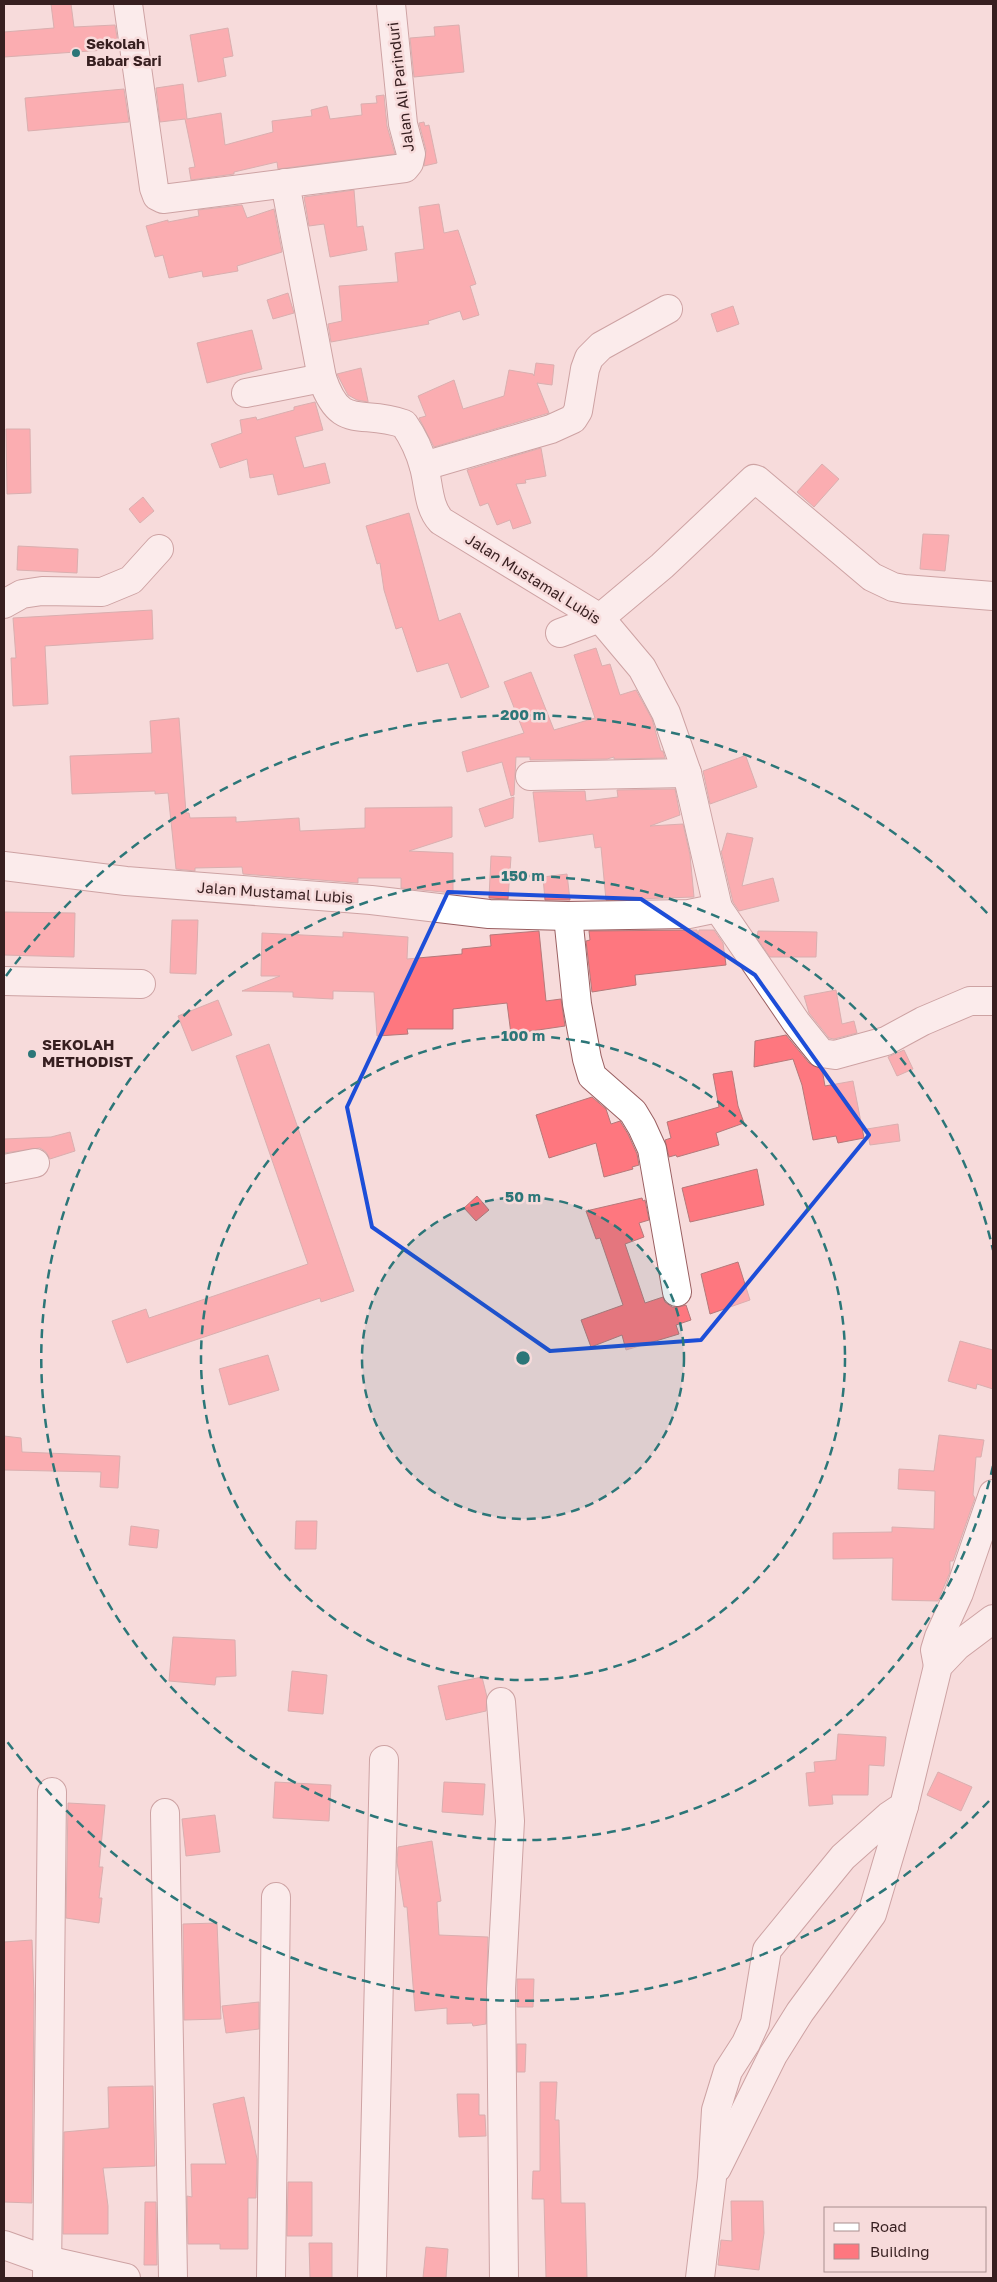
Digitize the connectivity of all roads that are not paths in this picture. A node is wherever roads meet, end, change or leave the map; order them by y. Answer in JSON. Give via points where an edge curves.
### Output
{"nodes":[{"id":1,"x":128,"y":4,"type":"edge"},
{"id":2,"x":391,"y":4,"type":"edge"},
{"id":3,"x":285,"y":182,"type":"junction"},
{"id":4,"x":668,"y":309,"type":"dead end"},
{"id":5,"x":322,"y":378,"type":"junction"},
{"id":6,"x":246,"y":394,"type":"dead end"},
{"id":7,"x":424,"y":466,"type":"junction"},
{"id":8,"x":159,"y":549,"type":"dead end"},
{"id":9,"x":993,"y":596,"type":"edge"},
{"id":10,"x":4,"y":604,"type":"edge"},
{"id":11,"x":600,"y":618,"type":"junction"},
{"id":12,"x":560,"y":633,"type":"dead end"},
{"id":13,"x":687,"y":773,"type":"junction"},
{"id":14,"x":530,"y":776,"type":"dead end"},
{"id":15,"x":4,"y":866,"type":"edge"},
{"id":16,"x":718,"y":908,"type":"junction"},
{"id":17,"x":568,"y":916,"type":"junction"},
{"id":18,"x":4,"y":981,"type":"edge"},
{"id":19,"x":141,"y":984,"type":"dead end"},
{"id":20,"x":993,"y":1002,"type":"edge"},
{"id":21,"x":35,"y":1163,"type":"dead end"},
{"id":22,"x":4,"y":1169,"type":"edge"},
{"id":23,"x":677,"y":1292,"type":"dead end"},
{"id":24,"x":993,"y":1494,"type":"edge"},
{"id":25,"x":993,"y":1619,"type":"edge"},
{"id":26,"x":938,"y":1666,"type":"junction"},
{"id":27,"x":501,"y":1702,"type":"dead end"},
{"id":28,"x":384,"y":1760,"type":"dead end"},
{"id":29,"x":52,"y":1792,"type":"dead end"},
{"id":30,"x":904,"y":1806,"type":"junction"},
{"id":31,"x":165,"y":1813,"type":"dead end"},
{"id":32,"x":276,"y":1897,"type":"dead end"},
{"id":33,"x":712,"y":2178,"type":"junction"},
{"id":34,"x":4,"y":2245,"type":"edge"},
{"id":35,"x":47,"y":2269,"type":"edge"},
{"id":36,"x":126,"y":2278,"type":"edge"},
{"id":37,"x":173,"y":2278,"type":"edge"},
{"id":38,"x":271,"y":2278,"type":"edge"},
{"id":39,"x":372,"y":2278,"type":"edge"},
{"id":40,"x":504,"y":2278,"type":"edge"},
{"id":41,"x":700,"y":2278,"type":"edge"}],
"edges":[{"from":1,"to":3,"type":"street","via":[[157,196],[163,199]]},
{"from":2,"to":3,"type":"street","name":"Jalan Ali Parinduri","via":[[403,124],[411,154],[409,163],[400,170]]},
{"from":3,"to":5,"type":"street","name":"Jalan Mustamal Lubis"},
{"from":4,"to":7,"type":"street","via":[[601,346],[589,358],[578,411],[573,419],[514,441]]},
{"from":5,"to":6,"type":"street"},
{"from":5,"to":7,"type":"street","name":"Jalan Mustamal Lubis","via":[[331,402],[341,412],[404,424]]},
{"from":7,"to":11,"type":"street","name":"Jalan Mustamal Lubis","via":[[434,513],[441,521]]},
{"from":8,"to":10,"type":"street","via":[[131,580],[102,592],[42,591],[22,594]]},
{"from":9,"to":11,"type":"street","via":[[904,589],[881,582],[754,479],[662,566]]},
{"from":11,"to":12,"type":"street"},
{"from":11,"to":13,"type":"street","name":"Jalan Mustamal Lubis","via":[[642,668],[656,691]]},
{"from":13,"to":14,"type":"street"},
{"from":13,"to":16,"type":"street","name":"Jalan Mustamal Lubis"},
{"from":15,"to":17,"type":"street","name":"Jalan Mustamal Lubis","via":[[126,881],[371,900],[489,914]]},
{"from":16,"to":17,"type":"street","name":"Jalan Mustamal Lubis","via":[[689,914]]},
{"from":16,"to":20,"type":"street","via":[[821,1053],[835,1056],[886,1041],[970,1001]]},
{"from":17,"to":23,"type":"street","via":[[586,1059],[592,1076],[633,1112],[652,1149]]},
{"from":18,"to":19,"type":"street"},
{"from":21,"to":22,"type":"street"},
{"from":24,"to":26,"type":"street","via":[[959,1593],[934,1650]]},
{"from":25,"to":26,"type":"street","via":[[956,1646]]},
{"from":26,"to":30,"type":"street"},
{"from":27,"to":40,"type":"street","via":[[510,1821],[501,1989]]},
{"from":28,"to":39,"type":"street"},
{"from":29,"to":35,"type":"street"},
{"from":30,"to":33,"type":"street","via":[[872,1914],[772,2055]]},
{"from":30,"to":33,"type":"street","via":[[843,1857],[768,1950],[754,2023],[728,2071],[716,2110]]},
{"from":31,"to":37,"type":"street"},
{"from":32,"to":38,"type":"street"},
{"from":33,"to":41,"type":"street"},
{"from":34,"to":35,"type":"street"},
{"from":35,"to":36,"type":"street"}]}
